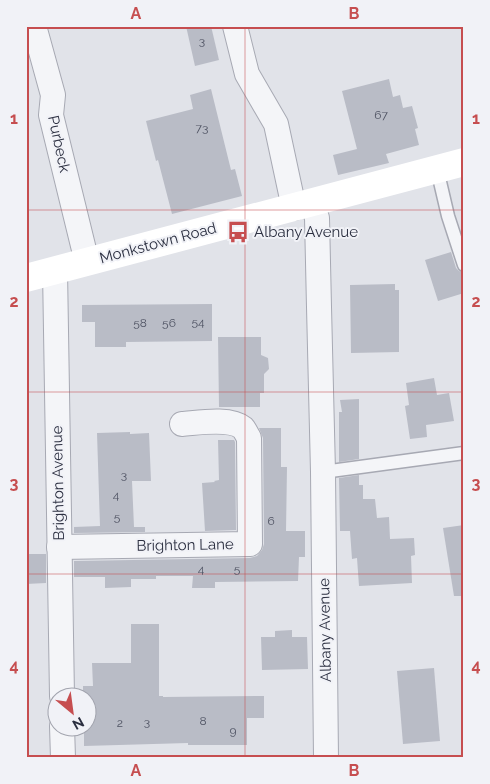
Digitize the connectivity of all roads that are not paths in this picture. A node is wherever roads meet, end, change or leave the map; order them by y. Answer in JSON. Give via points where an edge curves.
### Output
{"nodes":[{"id":1,"x":34,"y":26,"type":"edge"},
{"id":2,"x":235,"y":26,"type":"edge"},
{"id":3,"x":464,"y":162,"type":"edge"},
{"id":4,"x":437,"y":169,"type":"junction"},
{"id":5,"x":303,"y":205,"type":"junction"},
{"id":6,"x":87,"y":262,"type":"junction"},
{"id":7,"x":464,"y":265,"type":"edge"},
{"id":8,"x":55,"y":270,"type":"junction"},
{"id":9,"x":26,"y":278,"type":"edge"},
{"id":10,"x":182,"y":424,"type":"dead end"},
{"id":11,"x":464,"y":453,"type":"edge"},
{"id":12,"x":323,"y":472,"type":"junction"},
{"id":13,"x":59,"y":547,"type":"junction"},
{"id":14,"x":62,"y":686,"type":"edge"},
{"id":15,"x":62,"y":736,"type":"edge"},
{"id":16,"x":63,"y":758,"type":"edge"},
{"id":17,"x":326,"y":758,"type":"edge"}],
"edges":[{"from":1,"to":6,"type":"street","name":"Purbeck","via":[[53,94],[51,115]]},
{"from":2,"to":5,"type":"street","name":"Albany Avenue","via":[[247,74],[276,124]]},
{"from":3,"to":4,"type":"main road","name":"Monkstown Road"},
{"from":4,"to":5,"type":"main road","name":"Monkstown Road"},
{"from":4,"to":7,"type":"lane"},
{"from":5,"to":6,"type":"main road","name":"Monkstown Road"},
{"from":5,"to":12,"type":"street","name":"Albany Avenue","via":[[317,218]]},
{"from":6,"to":8,"type":"main road","name":"Monkstown Road"},
{"from":8,"to":9,"type":"main road","name":"Monkstown Road"},
{"from":8,"to":13,"type":"street","name":"Brighton Avenue"},
{"from":10,"to":13,"type":"street","name":"Brighton Lane","via":[[234,423],[243,428],[249,438],[250,544]]},
{"from":11,"to":12,"type":"lane"},
{"from":12,"to":17,"type":"street","name":"Albany Avenue"},
{"from":13,"to":14,"type":"street","name":"Brighton Avenue"},
{"from":15,"to":16,"type":"street"}]}
